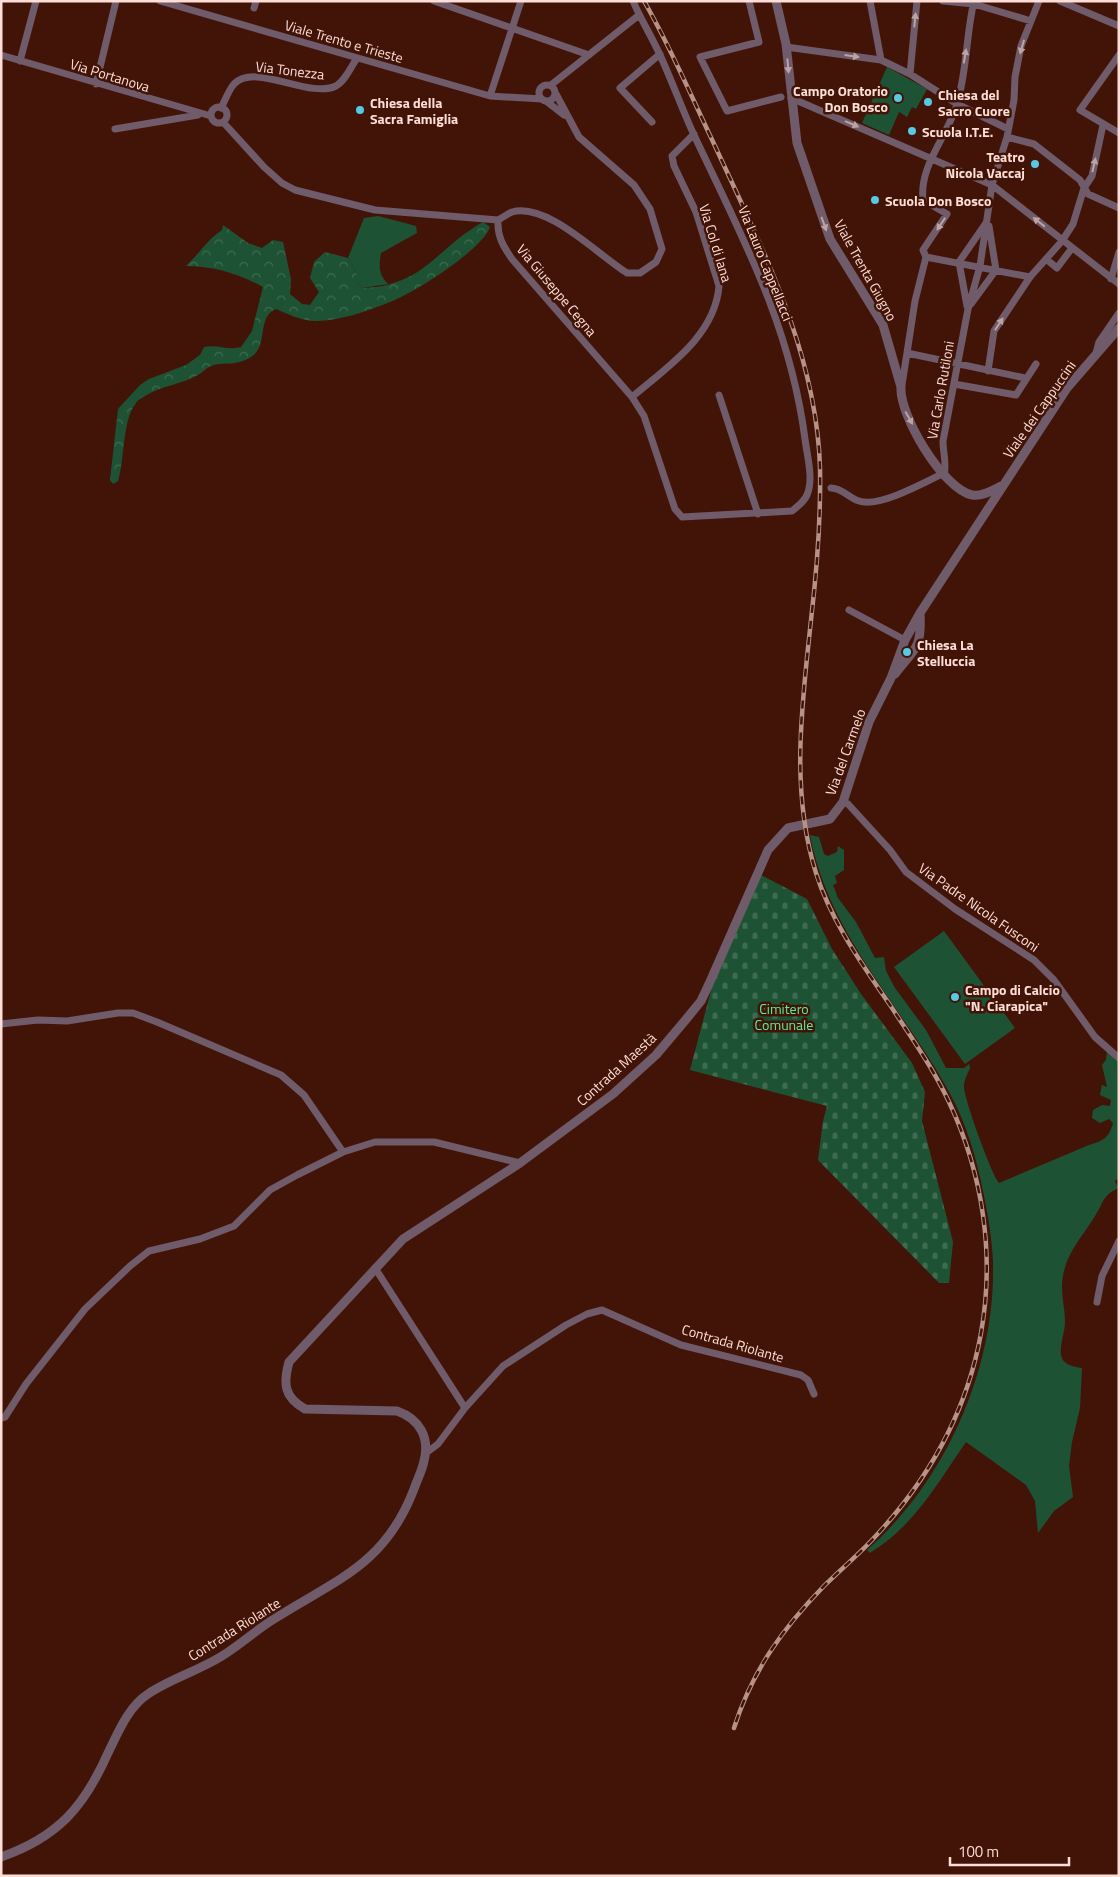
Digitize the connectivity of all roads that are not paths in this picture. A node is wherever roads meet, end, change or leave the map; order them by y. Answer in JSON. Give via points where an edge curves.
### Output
{"nodes":[{"id":1,"x":36,"y":1,"type":"edge"},
{"id":2,"x":116,"y":1,"type":"edge"},
{"id":3,"x":160,"y":1,"type":"edge"},
{"id":4,"x":434,"y":1,"type":"edge"},
{"id":5,"x":521,"y":1,"type":"edge"},
{"id":6,"x":633,"y":1,"type":"edge"},
{"id":7,"x":749,"y":1,"type":"edge"},
{"id":8,"x":776,"y":1,"type":"edge"},
{"id":9,"x":870,"y":1,"type":"edge"},
{"id":10,"x":917,"y":1,"type":"edge"},
{"id":11,"x":943,"y":1,"type":"edge"},
{"id":12,"x":1039,"y":1,"type":"edge"},
{"id":13,"x":1061,"y":2,"type":"edge"},
{"id":14,"x":974,"y":3,"type":"edge"},
{"id":15,"x":639,"y":15,"type":"junction"},
{"id":16,"x":1031,"y":21,"type":"junction"},
{"id":17,"x":1119,"y":26,"type":"edge"},
{"id":18,"x":512,"y":27,"type":"junction"},
{"id":19,"x":786,"y":47,"type":"junction"},
{"id":20,"x":660,"y":54,"type":"junction"},
{"id":21,"x":1,"y":55,"type":"edge"},
{"id":22,"x":589,"y":55,"type":"junction"},
{"id":23,"x":1119,"y":55,"type":"edge"},
{"id":24,"x":357,"y":58,"type":"junction"},
{"id":25,"x":880,"y":60,"type":"junction"},
{"id":26,"x":20,"y":61,"type":"junction"},
{"id":27,"x":910,"y":74,"type":"junction"},
{"id":28,"x":96,"y":84,"type":"junction"},
{"id":29,"x":552,"y":85,"type":"junction"},
{"id":30,"x":539,"y":91,"type":"junction"},
{"id":31,"x":556,"y":94,"type":"junction"},
{"id":32,"x":490,"y":96,"type":"junction"},
{"id":33,"x":781,"y":97,"type":"dead end"},
{"id":34,"x":521,"y":98,"type":"junction"},
{"id":35,"x":791,"y":98,"type":"junction"},
{"id":36,"x":544,"y":100,"type":"junction"},
{"id":37,"x":957,"y":104,"type":"junction"},
{"id":38,"x":221,"y":108,"type":"junction"},
{"id":39,"x":201,"y":115,"type":"junction"},
{"id":40,"x":212,"y":116,"type":"junction"},
{"id":41,"x":567,"y":117,"type":"junction"},
{"id":42,"x":223,"y":122,"type":"junction"},
{"id":43,"x":652,"y":122,"type":"dead end"},
{"id":44,"x":1103,"y":125,"type":"junction"},
{"id":45,"x":115,"y":129,"type":"dead end"},
{"id":46,"x":1008,"y":129,"type":"junction"},
{"id":47,"x":1119,"y":133,"type":"edge"},
{"id":48,"x":694,"y":134,"type":"junction"},
{"id":49,"x":1007,"y":138,"type":"junction"},
{"id":50,"x":932,"y":158,"type":"junction"},
{"id":51,"x":992,"y":186,"type":"junction"},
{"id":52,"x":1084,"y":188,"type":"junction"},
{"id":53,"x":1119,"y":207,"type":"edge"},
{"id":54,"x":498,"y":220,"type":"junction"},
{"id":55,"x":988,"y":221,"type":"junction"},
{"id":56,"x":1062,"y":241,"type":"junction"},
{"id":57,"x":1072,"y":248,"type":"junction"},
{"id":58,"x":1119,"y":252,"type":"edge"},
{"id":59,"x":926,"y":257,"type":"junction"},
{"id":60,"x":1046,"y":259,"type":"junction"},
{"id":61,"x":959,"y":262,"type":"junction"},
{"id":62,"x":980,"y":266,"type":"junction"},
{"id":63,"x":996,"y":270,"type":"junction"},
{"id":64,"x":1030,"y":277,"type":"junction"},
{"id":65,"x":1111,"y":279,"type":"junction"},
{"id":66,"x":1119,"y":284,"type":"edge"},
{"id":67,"x":968,"y":309,"type":"junction"},
{"id":68,"x":1119,"y":313,"type":"edge"},
{"id":69,"x":1119,"y":328,"type":"edge"},
{"id":70,"x":1096,"y":352,"type":"junction"},
{"id":71,"x":907,"y":353,"type":"junction"},
{"id":72,"x":957,"y":364,"type":"junction"},
{"id":73,"x":1036,"y":364,"type":"dead end"},
{"id":74,"x":988,"y":371,"type":"junction"},
{"id":75,"x":1025,"y":378,"type":"junction"},
{"id":76,"x":954,"y":384,"type":"junction"},
{"id":77,"x":902,"y":387,"type":"junction"},
{"id":78,"x":719,"y":395,"type":"dead end"},
{"id":79,"x":632,"y":397,"type":"junction"},
{"id":80,"x":943,"y":475,"type":"junction"},
{"id":81,"x":1004,"y":484,"type":"junction"},
{"id":82,"x":831,"y":488,"type":"dead end"},
{"id":83,"x":977,"y":495,"type":"junction"},
{"id":84,"x":758,"y":514,"type":"junction"},
{"id":85,"x":983,"y":515,"type":"junction"},
{"id":86,"x":849,"y":610,"type":"dead end"},
{"id":87,"x":920,"y":613,"type":"junction"},
{"id":88,"x":905,"y":640,"type":"junction"},
{"id":89,"x":891,"y":678,"type":"junction"},
{"id":90,"x":843,"y":802,"type":"junction"},
{"id":91,"x":796,"y":826,"type":"joint"},
{"id":92,"x":1,"y":1024,"type":"edge"},
{"id":93,"x":1119,"y":1058,"type":"edge"},
{"id":94,"x":343,"y":1152,"type":"junction"},
{"id":95,"x":520,"y":1163,"type":"junction"},
{"id":96,"x":1119,"y":1241,"type":"edge"},
{"id":97,"x":375,"y":1268,"type":"junction"},
{"id":98,"x":1097,"y":1302,"type":"dead end"},
{"id":99,"x":814,"y":1394,"type":"dead end"},
{"id":100,"x":465,"y":1408,"type":"junction"},
{"id":101,"x":1,"y":1418,"type":"edge"},
{"id":102,"x":426,"y":1453,"type":"junction"},
{"id":103,"x":1,"y":1857,"type":"edge"}],
"edges":[{"from":1,"to":26,"type":"street"},
{"from":2,"to":28,"type":"street"},
{"from":3,"to":24,"type":"street","name":"Viale Trento e Trieste"},
{"from":4,"to":18,"type":"street"},
{"from":5,"to":18,"type":"street"},
{"from":6,"to":15,"type":"street","name":"Via Lauro Cappellacci"},
{"from":7,"to":33,"type":"street","via":[[759,42],[700,57],[727,111]]},
{"from":8,"to":19,"type":"street","name":"Viale Trenta Giugno"},
{"from":9,"to":25,"type":"street"},
{"from":27,"to":10,"type":"street","one_way":true},
{"from":11,"to":14,"type":"street"},
{"from":12,"to":16,"type":"street"},
{"from":13,"to":17,"type":"street"},
{"from":14,"to":16,"type":"street"},
{"from":37,"to":14,"type":"street","one_way":true},
{"from":15,"to":20,"type":"street","name":"Via Lauro Cappellacci"},
{"from":15,"to":22,"type":"street"},
{"from":16,"to":46,"type":"street","one_way":true,"via":[[1021,46]]},
{"from":18,"to":22,"type":"street"},
{"from":18,"to":32,"type":"street"},
{"from":19,"to":25,"type":"street","one_way":true},
{"from":19,"to":35,"type":"street","name":"Viale Trenta Giugno","one_way":true},
{"from":20,"to":43,"type":"street","via":[[620,88]]},
{"from":20,"to":48,"type":"street","name":"Via Lauro Cappellacci"},
{"from":21,"to":26,"type":"street","name":"Via Portanova"},
{"from":22,"to":29,"type":"street"},
{"from":23,"to":44,"type":"street","via":[[1080,110]]},
{"from":24,"to":32,"type":"street","name":"Viale Trento e Trieste"},
{"from":24,"to":38,"type":"street","name":"Via Tonezza","via":[[337,85],[329,88],[246,77],[235,83]]},
{"from":25,"to":27,"type":"street"},
{"from":26,"to":28,"type":"street","name":"Via Portanova"},
{"from":27,"to":37,"type":"street"},
{"from":28,"to":39,"type":"street","name":"Via Portanova"},
{"from":29,"to":30,"type":"street","via":[[544,85]]},
{"from":29,"to":31,"type":"street"},
{"from":30,"to":34,"type":"street","name":"Viale Trento e Trieste"},
{"from":30,"to":36,"type":"street"},
{"from":31,"to":36,"type":"street","via":[[554,98]]},
{"from":31,"to":41,"type":"street"},
{"from":32,"to":34,"type":"street","name":"Viale Trento e Trieste"},
{"from":34,"to":36,"type":"street","name":"Viale Trento e Trieste"},
{"from":35,"to":50,"type":"street","one_way":true},
{"from":35,"to":77,"type":"street","name":"Viale Trenta Giugno","one_way":true,"via":[[796,143],[830,239],[883,325]]},
{"from":36,"to":41,"type":"street"},
{"from":37,"to":46,"type":"street"},
{"from":37,"to":50,"type":"street"},
{"from":38,"to":40,"type":"street","via":[[214,110]]},
{"from":38,"to":42,"type":"street","via":[[227,116]]},
{"from":39,"to":40,"type":"street","name":"Via Portanova"},
{"from":39,"to":45,"type":"street"},
{"from":40,"to":42,"type":"street","name":"Via Portanova","via":[[216,122]]},
{"from":41,"to":54,"type":"street","via":[[579,137],[634,185],[650,209],[662,249],[656,262],[640,273],[627,273],[553,220],[522,211],[511,212]]},
{"from":42,"to":54,"type":"street","name":"Via Portanova","via":[[264,167],[294,190],[375,210]]},
{"from":44,"to":47,"type":"street"},
{"from":52,"to":44,"type":"street","one_way":true,"via":[[1092,176]]},
{"from":46,"to":49,"type":"street"},
{"from":48,"to":79,"type":"street","name":"Via Col di lana","via":[[672,156],[696,212],[719,286],[718,298],[696,341]]},
{"from":48,"to":84,"type":"street","name":"Via Lauro Cappellacci","via":[[754,257],[772,303],[802,414],[809,473],[807,495],[792,511]]},
{"from":49,"to":51,"type":"street"},
{"from":49,"to":52,"type":"street","via":[[1034,144],[1080,180]]},
{"from":50,"to":51,"type":"street"},
{"from":50,"to":59,"type":"street","one_way":true,"via":[[922,188],[923,200],[947,214],[923,250]]},
{"from":51,"to":55,"type":"street"},
{"from":56,"to":51,"type":"street","one_way":true},
{"from":52,"to":53,"type":"street","via":[[1088,194]]},
{"from":52,"to":56,"type":"street","via":[[1073,224]]},
{"from":54,"to":79,"type":"street","name":"Via Giuseppe Cegna","via":[[497,230],[502,244],[512,259]]},
{"from":55,"to":61,"type":"street"},
{"from":55,"to":62,"type":"street","name":"Via Carlo Rutiloni"},
{"from":55,"to":63,"type":"street"},
{"from":56,"to":57,"type":"street"},
{"from":56,"to":60,"type":"street"},
{"from":57,"to":60,"type":"street","via":[[1057,268]]},
{"from":57,"to":65,"type":"street"},
{"from":58,"to":65,"type":"street"},
{"from":59,"to":61,"type":"street"},
{"from":59,"to":71,"type":"street","via":[[914,301]]},
{"from":60,"to":64,"type":"street"},
{"from":61,"to":62,"type":"street"},
{"from":61,"to":67,"type":"street"},
{"from":62,"to":63,"type":"street"},
{"from":62,"to":67,"type":"street","name":"Via Carlo Rutiloni"},
{"from":63,"to":64,"type":"street"},
{"from":63,"to":67,"type":"street"},
{"from":74,"to":64,"type":"street","one_way":true,"via":[[994,331]]},
{"from":65,"to":66,"type":"street"},
{"from":67,"to":72,"type":"street","name":"Via Carlo Rutiloni"},
{"from":68,"to":70,"type":"street"},
{"from":69,"to":70,"type":"street","name":"Viale dei Cappuccini"},
{"from":70,"to":81,"type":"street","name":"Viale dei Cappuccini","via":[[1067,388]]},
{"from":71,"to":72,"type":"street"},
{"from":71,"to":77,"type":"street"},
{"from":72,"to":74,"type":"street"},
{"from":72,"to":76,"type":"street","name":"Via Carlo Rutiloni"},
{"from":73,"to":75,"type":"street"},
{"from":74,"to":75,"type":"street"},
{"from":75,"to":76,"type":"street","via":[[1016,395]]},
{"from":76,"to":80,"type":"street","name":"Via Carlo Rutiloni","via":[[943,441],[946,467]]},
{"from":77,"to":80,"type":"street","name":"Viale Trenta Giugno","one_way":true,"via":[[905,410]]},
{"from":78,"to":84,"type":"street"},
{"from":79,"to":84,"type":"street","name":"Via Lauro Cappellacci","via":[[644,416],[675,509],[682,517]]},
{"from":80,"to":82,"type":"street","via":[[876,502],[859,502],[837,488]]},
{"from":80,"to":83,"type":"street","name":"Viale Trenta Giugno","via":[[962,491]]},
{"from":81,"to":83,"type":"street"},
{"from":81,"to":85,"type":"street","name":"Via del Carmelo"},
{"from":83,"to":85,"type":"street"},
{"from":85,"to":87,"type":"street","name":"Via del Carmelo"},
{"from":86,"to":88,"type":"street"},
{"from":87,"to":88,"type":"street","name":"Via del Carmelo"},
{"from":87,"to":89,"type":"street","name":"Via del Carmelo","via":[[918,646]]},
{"from":88,"to":89,"type":"street","name":"Via del Carmelo"},
{"from":89,"to":90,"type":"street","name":"Via del Carmelo","via":[[869,722]]},
{"from":90,"to":91,"type":"street","name":"Via del Carmelo","via":[[830,819]]},
{"from":90,"to":93,"type":"street","name":"Via Padre Nicola Fusconi","via":[[890,850],[906,872],[955,909],[1034,960],[1054,980],[1095,1037]]},
{"from":91,"to":95,"type":"street","name":"Contrada Maestà","via":[[788,828],[768,850],[700,1001],[656,1055],[613,1094]]},
{"from":92,"to":94,"type":"street","via":[[133,1013],[281,1075],[304,1095]]},
{"from":94,"to":95,"type":"street","via":[[375,1142],[434,1142]]},
{"from":94,"to":101,"type":"street","via":[[270,1190],[234,1226],[200,1240],[148,1251],[85,1308]]},
{"from":95,"to":97,"type":"street","name":"Contrada Maestà","via":[[421,1226]]},
{"from":96,"to":98,"type":"street","via":[[1102,1276]]},
{"from":97,"to":100,"type":"street"},
{"from":97,"to":102,"type":"street","via":[[289,1362],[285,1377],[288,1393],[293,1402],[305,1409],[382,1410],[409,1415],[420,1426]]},
{"from":99,"to":100,"type":"street","name":"Contrada Riolante","via":[[808,1380],[800,1376],[681,1344],[602,1310],[566,1325],[504,1366]]},
{"from":100,"to":102,"type":"street","name":"Contrada Riolante","via":[[438,1444]]},
{"from":102,"to":103,"type":"street","name":"Contrada Riolante","via":[[407,1507],[374,1555],[338,1582],[273,1620],[222,1656],[147,1694],[117,1733],[100,1772],[82,1801],[60,1826],[28,1848]]}]}
